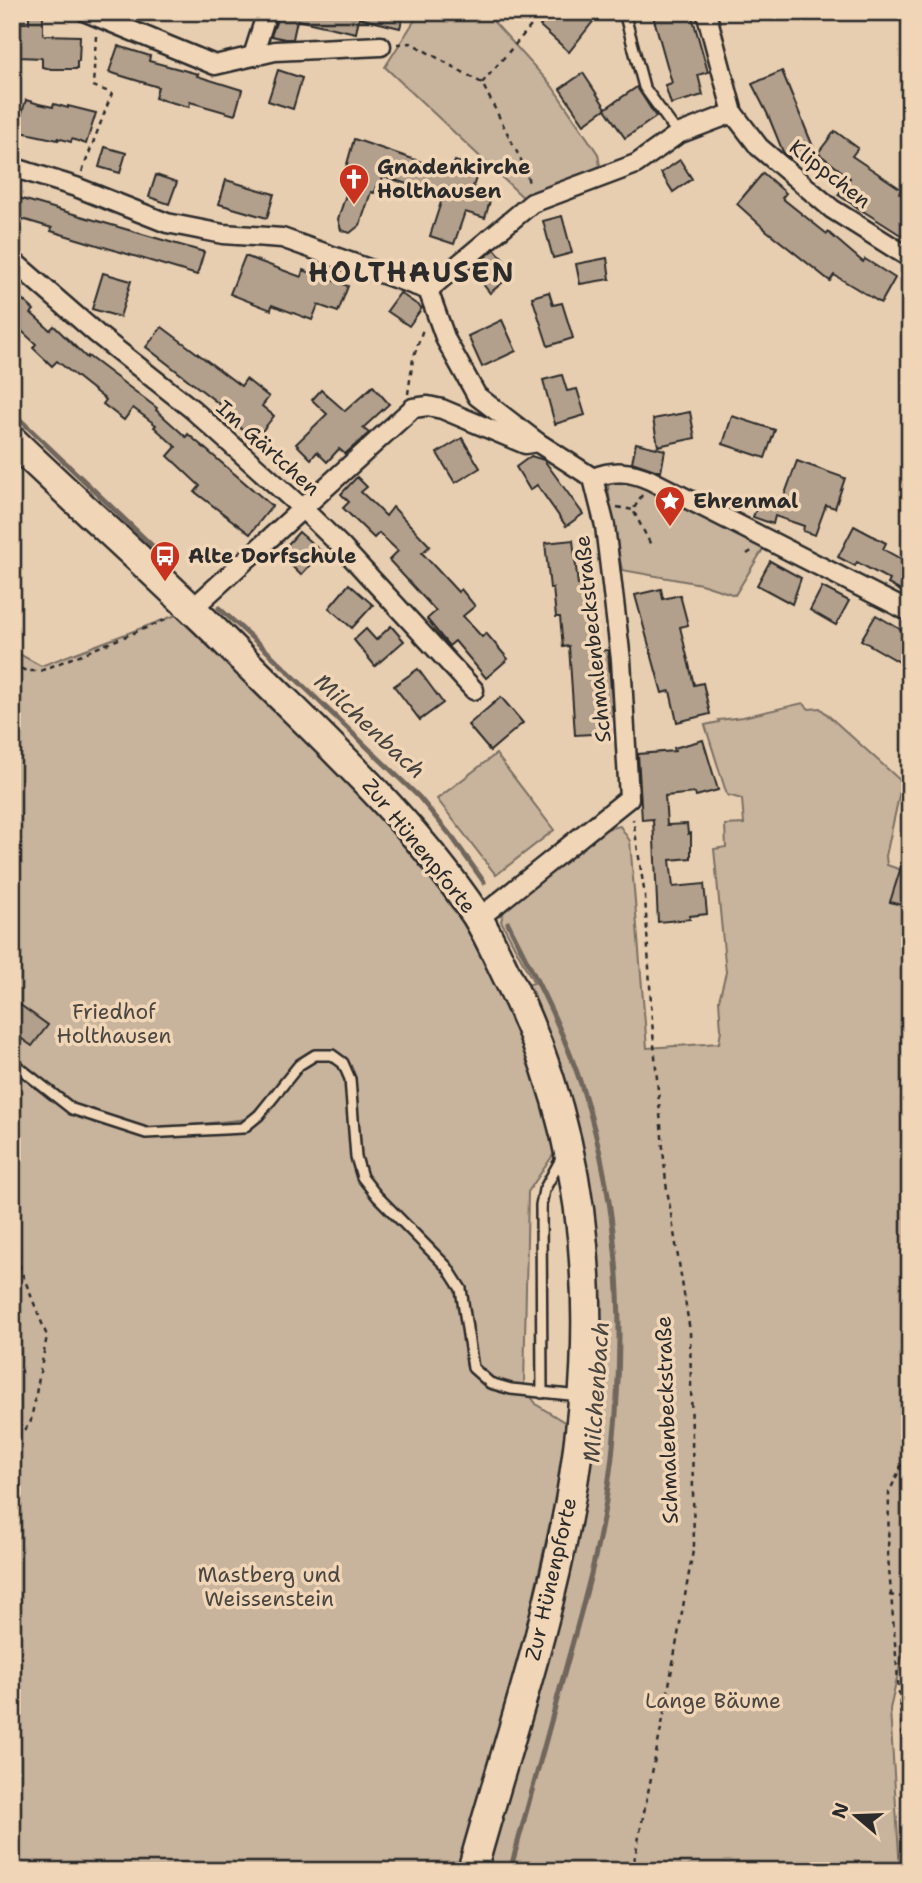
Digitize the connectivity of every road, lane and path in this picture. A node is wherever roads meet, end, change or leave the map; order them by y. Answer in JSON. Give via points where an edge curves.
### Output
{"nodes":[{"id":1,"x":267,"y":12,"type":"edge"},
{"id":2,"x":543,"y":12,"type":"edge"},
{"id":3,"x":624,"y":12,"type":"edge"},
{"id":4,"x":706,"y":12,"type":"edge"},
{"id":5,"x":94,"y":13,"type":"edge"},
{"id":6,"x":381,"y":46,"type":"joint"},
{"id":7,"x":253,"y":56,"type":"junction"},
{"id":8,"x":482,"y":83,"type":"junction"},
{"id":9,"x":733,"y":113,"type":"junction"},
{"id":10,"x":678,"y":134,"type":"junction"},
{"id":11,"x":12,"y":167,"type":"edge"},
{"id":12,"x":76,"y":187,"type":"junction"},
{"id":13,"x":532,"y":203,"type":"junction"},
{"id":14,"x":910,"y":258,"type":"edge"},
{"id":15,"x":12,"y":260,"type":"edge"},
{"id":16,"x":431,"y":298,"type":"junction"},
{"id":17,"x":409,"y":413,"type":"junction"},
{"id":18,"x":12,"y":440,"type":"edge"},
{"id":19,"x":537,"y":442,"type":"junction"},
{"id":20,"x":593,"y":478,"type":"junction"},
{"id":21,"x":643,"y":492,"type":"dead end"},
{"id":22,"x":303,"y":509,"type":"junction"},
{"id":23,"x":652,"y":547,"type":"dead end"},
{"id":24,"x":192,"y":609,"type":"junction"},
{"id":25,"x":910,"y":612,"type":"edge"},
{"id":26,"x":12,"y":664,"type":"edge"},
{"id":27,"x":474,"y":690,"type":"dead end"},
{"id":28,"x":629,"y":798,"type":"junction"},
{"id":29,"x":478,"y":919,"type":"junction"},
{"id":30,"x":12,"y":1062,"type":"edge"},
{"id":31,"x":565,"y":1160,"type":"junction"},
{"id":32,"x":12,"y":1216,"type":"edge"},
{"id":33,"x":542,"y":1393,"type":"junction"},
{"id":34,"x":583,"y":1396,"type":"junction"},
{"id":35,"x":12,"y":1439,"type":"edge"},
{"id":36,"x":910,"y":1446,"type":"edge"},
{"id":37,"x":889,"y":1595,"type":"junction"},
{"id":38,"x":910,"y":1598,"type":"edge"},
{"id":39,"x":910,"y":1830,"type":"edge"},
{"id":40,"x":472,"y":1871,"type":"edge"},
{"id":41,"x":632,"y":1871,"type":"edge"}],
"edges":[{"from":1,"to":7,"type":"street"},
{"from":2,"to":8,"type":"path"},
{"from":3,"to":10,"type":"lane","via":[[644,86]]},
{"from":4,"to":9,"type":"street","name":"Klippchen"},
{"from":5,"to":7,"type":"street","via":[[215,65]]},
{"from":5,"to":12,"type":"path","via":[[93,86],[112,93]]},
{"from":6,"to":7,"type":"street"},
{"from":6,"to":8,"type":"path","via":[[411,43]]},
{"from":8,"to":13,"type":"path","via":[[527,172]]},
{"from":9,"to":10,"type":"street"},
{"from":9,"to":14,"type":"street","name":"Klippchen","via":[[759,147],[832,209]]},
{"from":10,"to":13,"type":"street","via":[[636,164]]},
{"from":11,"to":12,"type":"street"},
{"from":12,"to":16,"type":"street","via":[[167,223],[223,234],[282,238]]},
{"from":13,"to":16,"type":"street"},
{"from":15,"to":22,"type":"street","name":"Im Gärtchen","via":[[192,409]]},
{"from":16,"to":17,"type":"path","via":[[413,359]]},
{"from":16,"to":19,"type":"street","via":[[446,340],[477,396]]},
{"from":17,"to":19,"type":"street","via":[[428,406],[442,409],[525,444]]},
{"from":17,"to":22,"type":"street"},
{"from":18,"to":24,"type":"main road","name":"Zur Hünenpforte"},
{"from":19,"to":20,"type":"street"},
{"from":20,"to":25,"type":"street","via":[[609,471],[640,475]]},
{"from":20,"to":28,"type":"street","name":"Schmalenbeckstraße","via":[[605,526],[621,660],[623,771]]},
{"from":21,"to":23,"type":"path","via":[[633,510]]},
{"from":22,"to":24,"type":"street"},
{"from":22,"to":27,"type":"street","name":"Im Gärtchen"},
{"from":24,"to":26,"type":"path","via":[[40,671]]},
{"from":24,"to":29,"type":"main road","name":"Zur Hünenpforte","via":[[340,753],[430,855]]},
{"from":28,"to":29,"type":"street"},
{"from":28,"to":41,"type":"path","name":"Schmalenbeckstraße","via":[[645,897],[666,1183],[690,1331],[694,1545]]},
{"from":29,"to":31,"type":"main road","name":"Zur Hünenpforte","via":[[529,1022],[551,1080]]},
{"from":30,"to":33,"type":"lane","via":[[72,1109],[146,1133],[243,1128],[299,1065],[315,1055],[332,1055],[343,1063],[350,1079],[356,1157],[362,1177],[447,1266],[461,1289],[473,1368],[490,1383]]},
{"from":31,"to":33,"type":"lane","via":[[544,1190],[541,1205]]},
{"from":31,"to":34,"type":"main road","name":"Zur Hünenpforte","via":[[580,1206],[585,1271]]},
{"from":32,"to":35,"type":"path","via":[[20,1268],[47,1336],[30,1425]]},
{"from":33,"to":34,"type":"lane"},
{"from":34,"to":40,"type":"main road","name":"Zur Hünenpforte","via":[[570,1504],[552,1582]]},
{"from":36,"to":37,"type":"path","via":[[889,1493]]},
{"from":37,"to":38,"type":"path"},
{"from":37,"to":39,"type":"path"}]}
